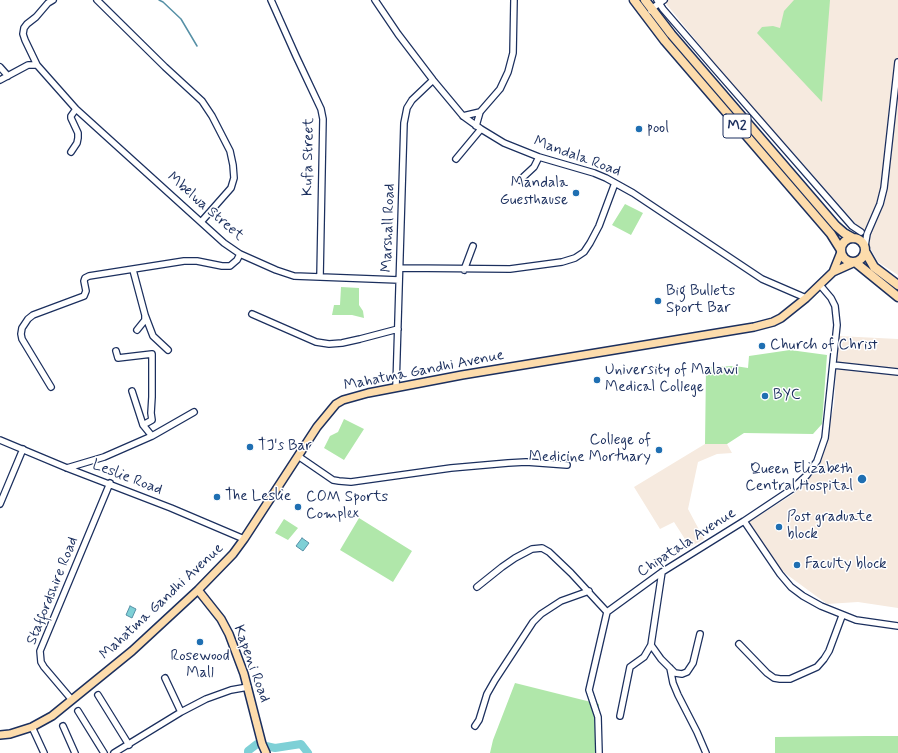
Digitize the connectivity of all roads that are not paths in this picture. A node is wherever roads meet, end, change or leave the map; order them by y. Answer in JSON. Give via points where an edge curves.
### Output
{"nodes":[{"id":1,"x":53,"y":0,"type":"edge"},
{"id":2,"x":97,"y":0,"type":"edge"},
{"id":3,"x":271,"y":0,"type":"edge"},
{"id":4,"x":375,"y":0,"type":"edge"},
{"id":5,"x":514,"y":0,"type":"edge"},
{"id":6,"x":634,"y":0,"type":"edge"},
{"id":7,"x":645,"y":0,"type":"edge"},
{"id":8,"x":660,"y":1,"type":"edge"},
{"id":9,"x":651,"y":9,"type":"junction"},
{"id":10,"x":648,"y":20,"type":"junction"},
{"id":11,"x":898,"y":62,"type":"edge"},
{"id":12,"x":37,"y":65,"type":"junction"},
{"id":13,"x":0,"y":67,"type":"edge"},
{"id":14,"x":8,"y":76,"type":"junction"},
{"id":15,"x":0,"y":80,"type":"edge"},
{"id":16,"x":433,"y":80,"type":"junction"},
{"id":17,"x":76,"y":109,"type":"junction"},
{"id":18,"x":480,"y":112,"type":"junction"},
{"id":19,"x":464,"y":116,"type":"junction"},
{"id":20,"x":479,"y":127,"type":"junction"},
{"id":21,"x":71,"y":152,"type":"dead end"},
{"id":22,"x":538,"y":157,"type":"junction"},
{"id":23,"x":456,"y":159,"type":"dead end"},
{"id":24,"x":796,"y":161,"type":"junction"},
{"id":25,"x":787,"y":169,"type":"junction"},
{"id":26,"x":520,"y":180,"type":"dead end"},
{"id":27,"x":615,"y":183,"type":"junction"},
{"id":28,"x":201,"y":222,"type":"junction"},
{"id":29,"x":872,"y":222,"type":"junction"},
{"id":30,"x":856,"y":236,"type":"junction"},
{"id":31,"x":472,"y":246,"type":"dead end"},
{"id":32,"x":865,"y":249,"type":"junction"},
{"id":33,"x":841,"y":251,"type":"junction"},
{"id":34,"x":240,"y":254,"type":"junction"},
{"id":35,"x":854,"y":262,"type":"junction"},
{"id":36,"x":400,"y":268,"type":"junction"},
{"id":37,"x":133,"y":270,"type":"junction"},
{"id":38,"x":464,"y":270,"type":"junction"},
{"id":39,"x":833,"y":272,"type":"junction"},
{"id":40,"x":320,"y":277,"type":"junction"},
{"id":41,"x":399,"y":280,"type":"junction"},
{"id":42,"x":820,"y":285,"type":"junction"},
{"id":43,"x":898,"y":285,"type":"edge"},
{"id":44,"x":898,"y":297,"type":"edge"},
{"id":45,"x":806,"y":298,"type":"junction"},
{"id":46,"x":252,"y":314,"type":"dead end"},
{"id":47,"x":145,"y":315,"type":"junction"},
{"id":48,"x":398,"y":329,"type":"junction"},
{"id":49,"x":137,"y":330,"type":"dead end"},
{"id":50,"x":168,"y":350,"type":"dead end"},
{"id":51,"x":116,"y":351,"type":"dead end"},
{"id":52,"x":833,"y":365,"type":"junction"},
{"id":53,"x":898,"y":372,"type":"edge"},
{"id":54,"x":50,"y":387,"type":"dead end"},
{"id":55,"x":396,"y":387,"type":"junction"},
{"id":56,"x":132,"y":391,"type":"dead end"},
{"id":57,"x":194,"y":412,"type":"dead end"},
{"id":58,"x":143,"y":425,"type":"junction"},
{"id":59,"x":152,"y":436,"type":"junction"},
{"id":60,"x":0,"y":440,"type":"edge"},
{"id":61,"x":23,"y":449,"type":"junction"},
{"id":62,"x":298,"y":456,"type":"junction"},
{"id":63,"x":567,"y":465,"type":"dead end"},
{"id":64,"x":67,"y":468,"type":"junction"},
{"id":65,"x":110,"y":483,"type":"junction"},
{"id":66,"x":0,"y":504,"type":"edge"},
{"id":67,"x":744,"y":521,"type":"junction"},
{"id":68,"x":244,"y":539,"type":"junction"},
{"id":69,"x":662,"y":572,"type":"junction"},
{"id":70,"x":478,"y":587,"type":"dead end"},
{"id":71,"x":198,"y":590,"type":"junction"},
{"id":72,"x":589,"y":591,"type":"junction"},
{"id":73,"x":607,"y":612,"type":"junction"},
{"id":74,"x":842,"y":616,"type":"junction"},
{"id":75,"x":898,"y":626,"type":"edge"},
{"id":76,"x":700,"y":634,"type":"dead end"},
{"id":77,"x":739,"y":644,"type":"dead end"},
{"id":78,"x":650,"y":645,"type":"junction"},
{"id":79,"x":670,"y":668,"type":"junction"},
{"id":80,"x":165,"y":678,"type":"dead end"},
{"id":81,"x":248,"y":687,"type":"junction"},
{"id":82,"x":98,"y":695,"type":"dead end"},
{"id":83,"x":72,"y":700,"type":"junction"},
{"id":84,"x":78,"y":711,"type":"dead end"},
{"id":85,"x":181,"y":712,"type":"junction"},
{"id":86,"x":620,"y":716,"type":"dead end"},
{"id":87,"x":32,"y":726,"type":"junction"},
{"id":88,"x":62,"y":726,"type":"dead end"},
{"id":89,"x":475,"y":726,"type":"dead end"},
{"id":90,"x":0,"y":735,"type":"edge"},
{"id":91,"x":129,"y":745,"type":"junction"},
{"id":92,"x":44,"y":753,"type":"edge"},
{"id":93,"x":75,"y":753,"type":"edge"},
{"id":94,"x":104,"y":753,"type":"edge"},
{"id":95,"x":114,"y":753,"type":"edge"},
{"id":96,"x":266,"y":753,"type":"edge"},
{"id":97,"x":599,"y":753,"type":"edge"},
{"id":98,"x":706,"y":753,"type":"edge"}],
"edges":[{"from":1,"to":12,"type":"street","name":"Mbelwa Street","via":[[24,28],[25,40]]},
{"from":2,"to":28,"type":"street","via":[[202,101],[230,151],[234,178],[231,188]]},
{"from":3,"to":40,"type":"street","name":"Kufa Street","via":[[322,109]]},
{"from":4,"to":16,"type":"street","name":"Mandala Road"},
{"from":5,"to":18,"type":"street","via":[[513,53],[508,72],[500,89]]},
{"from":6,"to":10,"type":"highway","number":"M2"},
{"from":7,"to":9,"type":"highway","number":"M2"},
{"from":8,"to":9,"type":"street"},
{"from":8,"to":24,"type":"street","via":[[709,62]]},
{"from":9,"to":10,"type":"street"},
{"from":9,"to":25,"type":"highway","number":"M2"},
{"from":10,"to":33,"type":"highway","number":"M2","via":[[831,234]]},
{"from":11,"to":29,"type":"street","via":[[884,188]]},
{"from":12,"to":14,"type":"street","via":[[28,65]]},
{"from":12,"to":17,"type":"street","name":"Mbelwa Street"},
{"from":13,"to":14,"type":"street"},
{"from":14,"to":15,"type":"street"},
{"from":16,"to":19,"type":"street","name":"Mandala Road"},
{"from":16,"to":36,"type":"street","name":"Marshall Road","via":[[412,100],[404,123]]},
{"from":17,"to":21,"type":"street","via":[[71,118],[78,138]]},
{"from":17,"to":28,"type":"street","name":"Mbelwa Street"},
{"from":18,"to":19,"type":"street"},
{"from":18,"to":20,"type":"street"},
{"from":19,"to":20,"type":"street","name":"Mandala Road"},
{"from":20,"to":22,"type":"street","name":"Mandala Road","via":[[504,143]]},
{"from":20,"to":23,"type":"street"},
{"from":22,"to":26,"type":"street","via":[[534,167]]},
{"from":22,"to":27,"type":"street","name":"Mandala Road","via":[[594,173]]},
{"from":24,"to":25,"type":"street"},
{"from":24,"to":30,"type":"street","via":[[852,226]]},
{"from":25,"to":30,"type":"highway","number":"M2","via":[[836,226],[844,233]]},
{"from":27,"to":38,"type":"street","via":[[590,243],[584,252],[575,258],[510,269]]},
{"from":27,"to":45,"type":"street","name":"Mandala Road","via":[[762,279]]},
{"from":28,"to":34,"type":"street","name":"Mbelwa Street"},
{"from":29,"to":30,"type":"street"},
{"from":29,"to":32,"type":"street"},
{"from":30,"to":32,"type":"highway","number":"M2"},
{"from":30,"to":33,"type":"highway","via":[[843,243]]},
{"from":31,"to":38,"type":"street"},
{"from":32,"to":35,"type":"highway","via":[[860,261]]},
{"from":32,"to":43,"type":"highway","number":"M2","via":[[874,267]]},
{"from":33,"to":35,"type":"highway","number":"M2","via":[[844,258]]},
{"from":33,"to":39,"type":"main road","name":"Mahatma Gandhi Avenue"},
{"from":34,"to":37,"type":"street","via":[[230,266],[184,261]]},
{"from":34,"to":40,"type":"street","name":"Mbelwa Street","via":[[286,274]]},
{"from":35,"to":39,"type":"main road","name":"Mahatma Gandhi Avenue"},
{"from":35,"to":44,"type":"highway","number":"M2"},
{"from":36,"to":38,"type":"street"},
{"from":36,"to":41,"type":"street","name":"Marshall Road"},
{"from":37,"to":47,"type":"street"},
{"from":37,"to":54,"type":"street","via":[[89,276],[84,281],[84,296],[33,315],[25,323],[22,328],[22,339]]},
{"from":39,"to":42,"type":"main road","name":"Mahatma Gandhi Avenue"},
{"from":40,"to":41,"type":"street","name":"Mbelwa Street"},
{"from":41,"to":48,"type":"street","name":"Marshall Road"},
{"from":42,"to":45,"type":"main road","name":"Mahatma Gandhi Avenue"},
{"from":42,"to":52,"type":"street","name":"Chipatala Avenue","via":[[832,298],[837,314]]},
{"from":45,"to":55,"type":"main road","name":"Mahatma Gandhi Avenue","via":[[781,318],[754,327]]},
{"from":46,"to":48,"type":"street","via":[[316,342],[329,344]]},
{"from":47,"to":49,"type":"street"},
{"from":47,"to":50,"type":"street","via":[[154,336]]},
{"from":48,"to":55,"type":"street","name":"Marshall Road"},
{"from":51,"to":58,"type":"street","via":[[118,358],[152,354],[152,420]]},
{"from":52,"to":53,"type":"street"},
{"from":52,"to":67,"type":"street","name":"Chipatala Avenue","via":[[825,438],[813,468],[792,489]]},
{"from":55,"to":62,"type":"main road","name":"Mahatma Gandhi Avenue","via":[[355,395],[336,404],[317,426]]},
{"from":56,"to":58,"type":"street"},
{"from":57,"to":59,"type":"street"},
{"from":58,"to":59,"type":"street"},
{"from":59,"to":64,"type":"street","via":[[104,457]]},
{"from":60,"to":61,"type":"street","name":"Leslie Road"},
{"from":61,"to":64,"type":"street","name":"Leslie Road"},
{"from":61,"to":66,"type":"street"},
{"from":62,"to":63,"type":"street","via":[[333,480],[345,482],[492,464],[526,462]]},
{"from":62,"to":68,"type":"main road","name":"Mahatma Gandhi Avenue"},
{"from":64,"to":65,"type":"street","name":"Leslie Road"},
{"from":65,"to":68,"type":"street","name":"Leslie Road"},
{"from":65,"to":83,"type":"street","name":"Staffordshire Road","via":[[40,651],[44,667]]},
{"from":67,"to":69,"type":"street","name":"Chipatala Avenue"},
{"from":67,"to":74,"type":"street","via":[[791,587]]},
{"from":68,"to":71,"type":"main road","name":"Mahatma Gandhi Avenue"},
{"from":69,"to":73,"type":"street","name":"Chipatala Avenue"},
{"from":69,"to":78,"type":"street"},
{"from":70,"to":72,"type":"street","via":[[515,558],[532,549],[542,548]]},
{"from":71,"to":81,"type":"main road","name":"Kapeni Road","via":[[221,619],[229,634]]},
{"from":71,"to":83,"type":"main road","name":"Mahatma Gandhi Avenue","via":[[144,640]]},
{"from":72,"to":73,"type":"street"},
{"from":72,"to":89,"type":"street","via":[[561,601],[533,622],[487,694]]},
{"from":73,"to":97,"type":"street","via":[[589,690],[597,712]]},
{"from":74,"to":75,"type":"street","via":[[864,622]]},
{"from":74,"to":77,"type":"street","via":[[824,659],[817,667],[790,679],[774,678]]},
{"from":76,"to":79,"type":"street","via":[[690,669],[678,674]]},
{"from":78,"to":79,"type":"street"},
{"from":78,"to":86,"type":"street","via":[[644,657],[630,667]]},
{"from":79,"to":98,"type":"street","via":[[678,696]]},
{"from":80,"to":85,"type":"street"},
{"from":81,"to":85,"type":"street","via":[[219,694]]},
{"from":81,"to":96,"type":"main road","name":"Kapeni Road"},
{"from":82,"to":91,"type":"street"},
{"from":83,"to":87,"type":"main road","name":"Mahatma Gandhi Avenue","via":[[52,716]]},
{"from":84,"to":94,"type":"street"},
{"from":85,"to":91,"type":"street"},
{"from":87,"to":90,"type":"main road","name":"Mahatma Gandhi Avenue"},
{"from":87,"to":92,"type":"street"},
{"from":88,"to":93,"type":"street"},
{"from":91,"to":95,"type":"street"}]}
